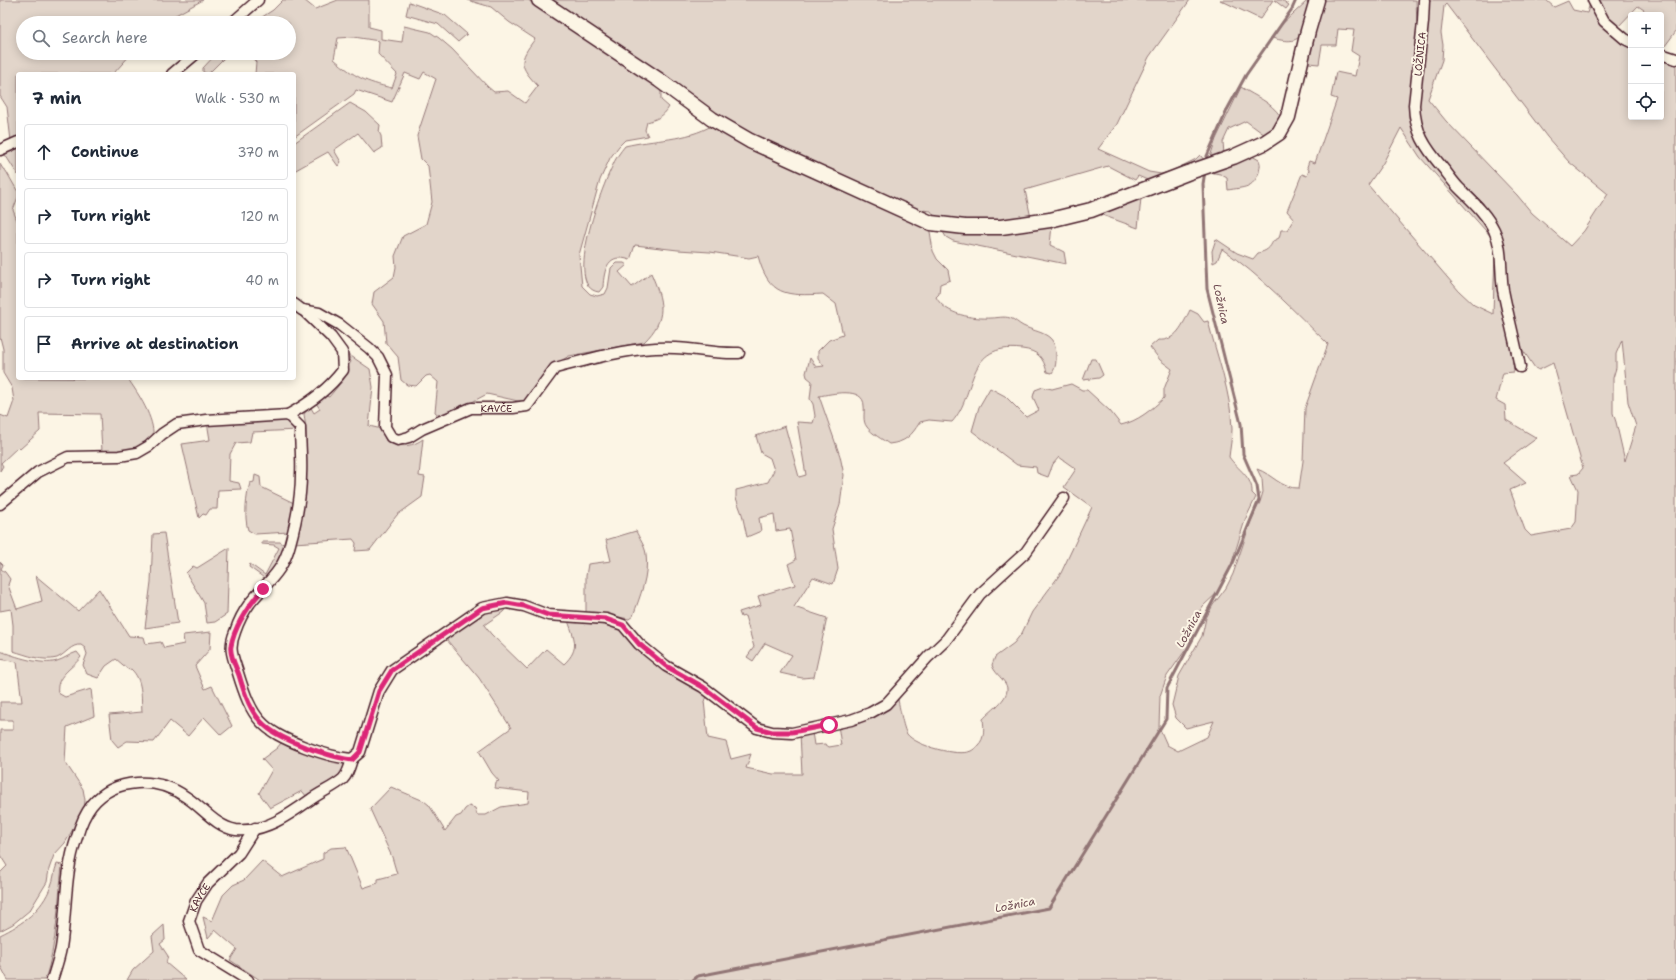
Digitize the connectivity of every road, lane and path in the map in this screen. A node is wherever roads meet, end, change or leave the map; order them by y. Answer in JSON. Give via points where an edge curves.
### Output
{"nodes":[{"id":1,"x":258,"y":0,"type":"edge"},
{"id":2,"x":540,"y":0,"type":"edge"},
{"id":3,"x":1317,"y":0,"type":"edge"},
{"id":4,"x":1424,"y":0,"type":"edge"},
{"id":5,"x":1593,"y":0,"type":"edge"},
{"id":6,"x":240,"y":16,"type":"edge"},
{"id":7,"x":1628,"y":41,"type":"edge"},
{"id":8,"x":1664,"y":55,"type":"edge"},
{"id":9,"x":1676,"y":59,"type":"edge"},
{"id":10,"x":189,"y":60,"type":"edge"},
{"id":11,"x":174,"y":72,"type":"edge"},
{"id":12,"x":16,"y":143,"type":"edge"},
{"id":13,"x":0,"y":150,"type":"edge"},
{"id":14,"x":298,"y":307,"type":"edge"},
{"id":15,"x":739,"y":353,"type":"dead end"},
{"id":16,"x":1520,"y":367,"type":"dead end"},
{"id":17,"x":288,"y":416,"type":"junction"},
{"id":18,"x":1064,"y":498,"type":"dead end"},
{"id":19,"x":0,"y":504,"type":"edge"},
{"id":20,"x":352,"y":760,"type":"junction"},
{"id":21,"x":255,"y":828,"type":"junction"},
{"id":22,"x":52,"y":980,"type":"edge"},
{"id":23,"x":248,"y":980,"type":"edge"}],
"edges":[{"from":1,"to":6,"type":"street"},
{"from":2,"to":3,"type":"street","via":[[712,119],[750,141],[931,223],[965,227],[1001,227],[1050,220],[1091,210],[1233,157],[1279,133],[1288,117]]},
{"from":4,"to":16,"type":"street","name":"LOŽNICA","via":[[1414,116],[1426,148],[1458,187],[1475,203],[1494,230],[1500,246],[1503,288]]},
{"from":5,"to":7,"type":"street","via":[[1604,21]]},
{"from":8,"to":9,"type":"street"},
{"from":10,"to":11,"type":"street"},
{"from":12,"to":13,"type":"street"},
{"from":14,"to":15,"type":"street","name":"KAVČE","via":[[319,313],[340,325],[378,357],[387,375],[385,428],[391,437],[398,440],[471,408],[527,406],[555,368],[647,349],[674,348],[723,354]]},
{"from":14,"to":17,"type":"street","name":"KAVČE","via":[[331,337],[342,352],[343,370],[312,402]]},
{"from":17,"to":19,"type":"street","via":[[177,424],[137,453],[68,457],[38,472]]},
{"from":17,"to":20,"type":"street","via":[[300,426],[301,474],[300,499],[290,544],[284,562],[274,577],[249,604],[230,648],[252,711],[267,728],[321,753]]},
{"from":18,"to":20,"type":"street","via":[[1026,552],[980,594],[946,640],[886,704],[863,716],[792,732],[772,732],[757,728],[703,687],[666,666],[639,644],[623,625],[606,619],[548,615],[507,603],[482,608],[392,670],[379,691],[360,752]]},
{"from":20,"to":21,"type":"street","via":[[344,778],[282,819]]},
{"from":21,"to":22,"type":"street","via":[[234,830],[224,826],[186,797],[162,786],[123,784],[105,793],[92,805],[81,823],[71,853],[61,949]]},
{"from":21,"to":23,"type":"street","name":"KAVČE","via":[[239,853],[208,883],[196,901],[190,921],[199,950]]}]}
